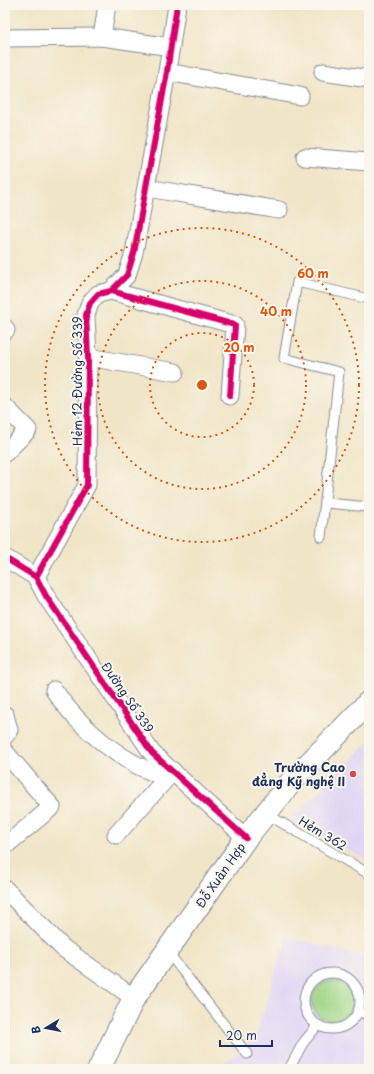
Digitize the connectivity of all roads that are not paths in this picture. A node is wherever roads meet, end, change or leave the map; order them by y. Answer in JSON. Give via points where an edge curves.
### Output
{"nodes":[{"id":1,"x":107,"y":5,"type":"edge"},
{"id":2,"x":177,"y":5,"type":"edge"},
{"id":3,"x":102,"y":37,"type":"junction"},
{"id":4,"x":5,"y":38,"type":"edge"},
{"id":5,"x":171,"y":47,"type":"junction"},
{"id":6,"x":167,"y":72,"type":"junction"},
{"id":7,"x":323,"y":72,"type":"dead end"},
{"id":8,"x":369,"y":79,"type":"edge"},
{"id":9,"x":300,"y":96,"type":"dead end"},
{"id":10,"x":305,"y":157,"type":"dead end"},
{"id":11,"x":369,"y":162,"type":"edge"},
{"id":12,"x":147,"y":188,"type":"junction"},
{"id":13,"x":279,"y":210,"type":"dead end"},
{"id":14,"x":111,"y":291,"type":"junction"},
{"id":15,"x":369,"y":299,"type":"edge"},
{"id":16,"x":88,"y":357,"type":"junction"},
{"id":17,"x":174,"y":372,"type":"dead end"},
{"id":18,"x":230,"y":396,"type":"dead end"},
{"id":19,"x":5,"y":407,"type":"edge"},
{"id":20,"x":5,"y":453,"type":"edge"},
{"id":21,"x":326,"y":503,"type":"junction"},
{"id":22,"x":369,"y":507,"type":"edge"},
{"id":23,"x":320,"y":537,"type":"dead end"},
{"id":24,"x":5,"y":559,"type":"edge"},
{"id":25,"x":36,"y":577,"type":"junction"},
{"id":26,"x":54,"y":690,"type":"dead end"},
{"id":27,"x":369,"y":702,"type":"edge"},
{"id":28,"x":5,"y":716,"type":"edge"},
{"id":29,"x":5,"y":736,"type":"edge"},
{"id":30,"x":5,"y":752,"type":"edge"},
{"id":31,"x":170,"y":774,"type":"junction"},
{"id":32,"x":265,"y":813,"type":"junction"},
{"id":33,"x":116,"y":835,"type":"dead end"},
{"id":34,"x":246,"y":838,"type":"junction"},
{"id":35,"x":5,"y":846,"type":"edge"},
{"id":36,"x":369,"y":874,"type":"edge"},
{"id":37,"x":5,"y":889,"type":"edge"},
{"id":38,"x":167,"y":951,"type":"junction"},
{"id":39,"x":134,"y":998,"type":"junction"},
{"id":40,"x":358,"y":1011,"type":"junction"},
{"id":41,"x":369,"y":1016,"type":"edge"},
{"id":42,"x":318,"y":1025,"type":"junction"},
{"id":43,"x":247,"y":1054,"type":"dead end"},
{"id":44,"x":99,"y":1069,"type":"edge"},
{"id":45,"x":290,"y":1069,"type":"edge"}],
"edges":[{"from":1,"to":3,"type":"street"},
{"from":2,"to":5,"type":"street","name":"Hẻm 12 Đường Số 339"},
{"from":3,"to":4,"type":"street"},
{"from":3,"to":5,"type":"street"},
{"from":5,"to":6,"type":"street","name":"Hẻm 12 Đường Số 339"},
{"from":6,"to":9,"type":"street"},
{"from":6,"to":12,"type":"street","name":"Hẻm 12 Đường Số 339"},
{"from":7,"to":8,"type":"street"},
{"from":10,"to":11,"type":"street"},
{"from":12,"to":13,"type":"street"},
{"from":12,"to":14,"type":"street","name":"Hẻm 12 Đường Số 339","via":[[127,275]]},
{"from":14,"to":16,"type":"street","name":"Hẻm 12 Đường Số 339","via":[[98,294],[90,302],[86,315]]},
{"from":14,"to":18,"type":"street","via":[[235,325]]},
{"from":15,"to":21,"type":"lane","via":[[297,282],[284,358],[339,372]]},
{"from":16,"to":17,"type":"street"},
{"from":16,"to":25,"type":"street","name":"Hẻm 12 Đường Số 339","via":[[87,485]]},
{"from":19,"to":20,"type":"street","via":[[28,430]]},
{"from":21,"to":22,"type":"lane"},
{"from":21,"to":23,"type":"lane"},
{"from":24,"to":25,"type":"street"},
{"from":25,"to":31,"type":"street","name":"Đường Số 339","via":[[46,596],[152,752]]},
{"from":26,"to":31,"type":"street","via":[[81,722],[117,756],[150,773]]},
{"from":27,"to":32,"type":"main road","name":"Đỗ Xuân Hợp","via":[[317,754]]},
{"from":28,"to":29,"type":"street","via":[[9,730]]},
{"from":30,"to":35,"type":"street","via":[[52,807]]},
{"from":31,"to":33,"type":"street"},
{"from":31,"to":34,"type":"street","name":"Đường Số 339"},
{"from":32,"to":34,"type":"main road","name":"Đỗ Xuân Hợp"},
{"from":32,"to":36,"type":"lane","name":"Hẻm 362"},
{"from":34,"to":38,"type":"main road","name":"Đỗ Xuân Hợp"},
{"from":37,"to":39,"type":"street","via":[[63,948]]},
{"from":38,"to":39,"type":"main road","name":"Đỗ Xuân Hợp"},
{"from":38,"to":43,"type":"lane"},
{"from":39,"to":44,"type":"main road","name":"Đỗ Xuân Hợp"},
{"from":40,"to":41,"type":"lane"},
{"from":40,"to":42,"type":"lane","via":[[355,1018],[341,1028],[333,1029]]},
{"from":40,"to":42,"type":"lane","via":[[360,1001],[354,983],[346,977],[332,974],[319,977],[311,983],[304,1001],[310,1019]]},
{"from":42,"to":45,"type":"lane","via":[[303,1043]]}]}
